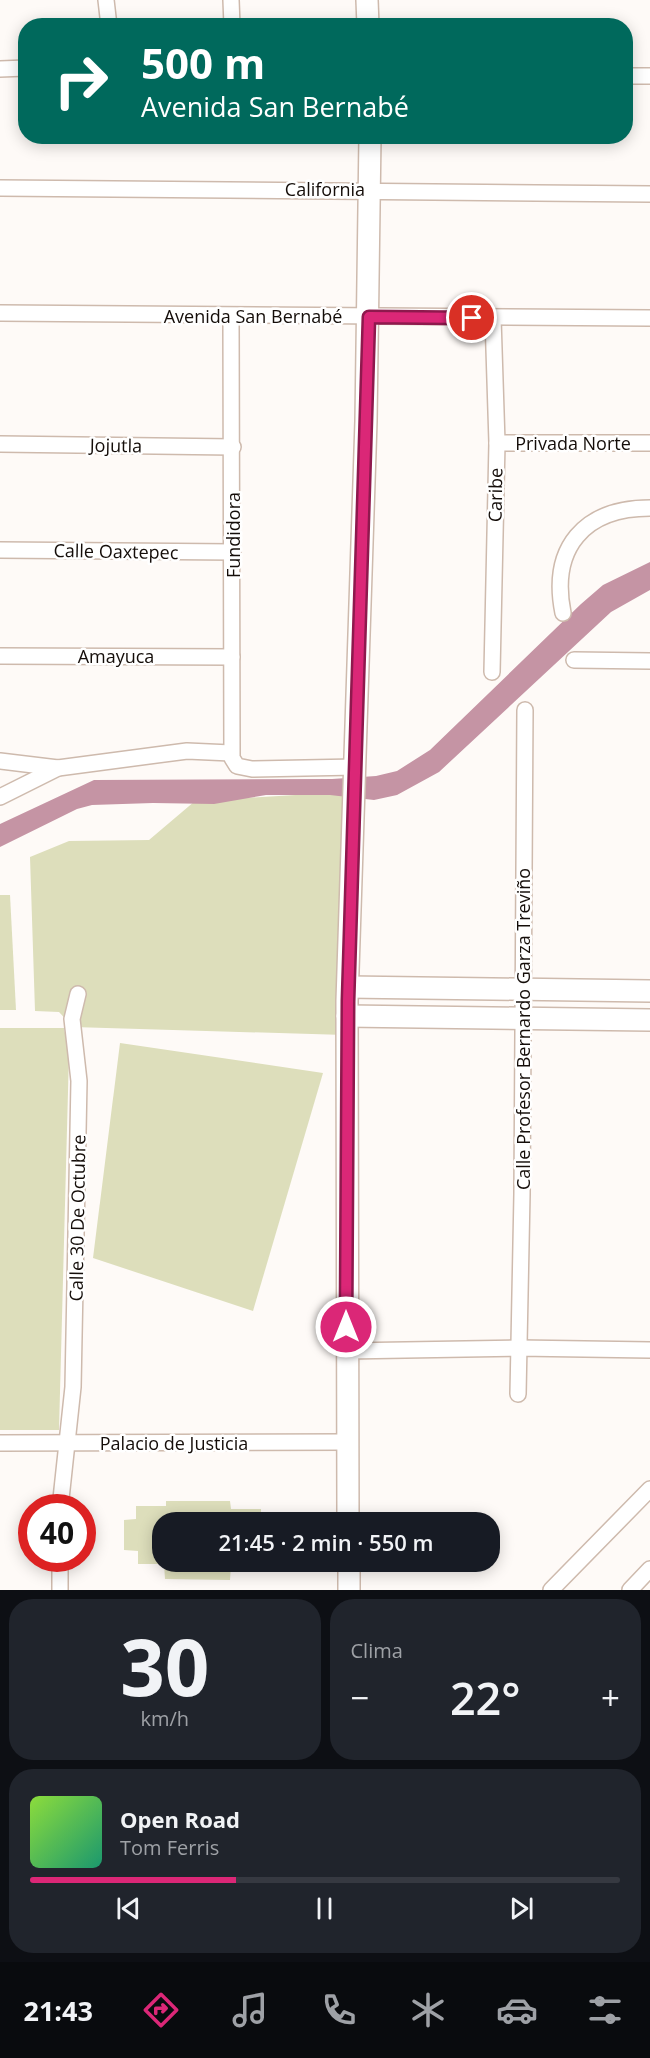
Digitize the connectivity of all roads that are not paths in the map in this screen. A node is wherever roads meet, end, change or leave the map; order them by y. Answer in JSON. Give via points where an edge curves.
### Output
{"nodes":[{"id":1,"x":106,"y":0,"type":"edge"},
{"id":2,"x":231,"y":0,"type":"edge"},
{"id":3,"x":367,"y":0,"type":"edge"},
{"id":4,"x":108,"y":18,"type":"edge"},
{"id":5,"x":232,"y":18,"type":"edge"},
{"id":6,"x":368,"y":18,"type":"edge"},
{"id":7,"x":18,"y":68,"type":"edge"},
{"id":8,"x":0,"y":69,"type":"edge"},
{"id":9,"x":633,"y":76,"type":"edge"},
{"id":10,"x":650,"y":76,"type":"edge"},
{"id":11,"x":370,"y":144,"type":"edge"},
{"id":12,"x":0,"y":188,"type":"edge"},
{"id":13,"x":369,"y":190,"type":"junction"},
{"id":14,"x":650,"y":194,"type":"edge"},
{"id":15,"x":0,"y":313,"type":"edge"},
{"id":16,"x":231,"y":316,"type":"junction"},
{"id":17,"x":369,"y":317,"type":"junction"},
{"id":18,"x":493,"y":318,"type":"junction"},
{"id":19,"x":650,"y":318,"type":"edge"},
{"id":20,"x":496,"y":443,"type":"junction"},
{"id":21,"x":650,"y":443,"type":"edge"},
{"id":22,"x":0,"y":444,"type":"edge"},
{"id":23,"x":233,"y":447,"type":"junction"},
{"id":24,"x":650,"y":508,"type":"edge"},
{"id":25,"x":0,"y":549,"type":"edge"},
{"id":26,"x":233,"y":552,"type":"junction"},
{"id":27,"x":563,"y":613,"type":"dead end"},
{"id":28,"x":0,"y":656,"type":"edge"},
{"id":29,"x":232,"y":657,"type":"junction"},
{"id":30,"x":574,"y":660,"type":"dead end"},
{"id":31,"x":650,"y":661,"type":"edge"},
{"id":32,"x":492,"y":672,"type":"dead end"},
{"id":33,"x":525,"y":710,"type":"dead end"},
{"id":34,"x":231,"y":753,"type":"junction"},
{"id":35,"x":0,"y":761,"type":"edge"},
{"id":36,"x":58,"y":768,"type":"junction"},
{"id":37,"x":356,"y":770,"type":"junction"},
{"id":38,"x":0,"y":797,"type":"edge"},
{"id":39,"x":348,"y":987,"type":"junction"},
{"id":40,"x":523,"y":989,"type":"junction"},
{"id":41,"x":650,"y":991,"type":"edge"},
{"id":42,"x":78,"y":994,"type":"dead end"},
{"id":43,"x":347,"y":1016,"type":"junction"},
{"id":44,"x":523,"y":1019,"type":"junction"},
{"id":45,"x":650,"y":1020,"type":"edge"},
{"id":46,"x":519,"y":1348,"type":"junction"},
{"id":47,"x":650,"y":1350,"type":"edge"},
{"id":48,"x":346,"y":1351,"type":"junction"},
{"id":49,"x":518,"y":1394,"type":"dead end"},
{"id":50,"x":348,"y":1442,"type":"junction"},
{"id":51,"x":0,"y":1443,"type":"edge"},
{"id":52,"x":67,"y":1444,"type":"junction"},
{"id":53,"x":650,"y":1489,"type":"edge"},
{"id":54,"x":62,"y":1494,"type":"edge"},
{"id":55,"x":348,"y":1512,"type":"edge"},
{"id":56,"x":650,"y":1569,"type":"edge"},
{"id":57,"x":60,"y":1572,"type":"edge"},
{"id":58,"x":349,"y":1572,"type":"edge"},
{"id":59,"x":60,"y":1590,"type":"edge"},
{"id":60,"x":349,"y":1590,"type":"edge"},
{"id":61,"x":551,"y":1590,"type":"edge"},
{"id":62,"x":630,"y":1590,"type":"edge"}],
"edges":[{"from":1,"to":4,"type":"street"},
{"from":2,"to":5,"type":"street"},
{"from":3,"to":6,"type":"street"},
{"from":7,"to":8,"type":"street"},
{"from":9,"to":10,"type":"street"},
{"from":11,"to":13,"type":"street"},
{"from":12,"to":13,"type":"street","name":"California"},
{"from":13,"to":14,"type":"street","name":"California"},
{"from":13,"to":17,"type":"street"},
{"from":15,"to":16,"type":"street","name":"Avenida San Bernabé"},
{"from":16,"to":17,"type":"street","name":"Avenida San Bernabé"},
{"from":16,"to":23,"type":"street","name":"Fundidora"},
{"from":17,"to":18,"type":"street","name":"Avenida San Bernabé"},
{"from":17,"to":37,"type":"street"},
{"from":18,"to":19,"type":"street","name":"Avenida San Bernabé"},
{"from":18,"to":20,"type":"street","name":"Caribe"},
{"from":20,"to":21,"type":"street","name":"Privada Norte"},
{"from":20,"to":32,"type":"street","name":"Caribe"},
{"from":22,"to":23,"type":"street","name":"Jojutla"},
{"from":23,"to":26,"type":"street","name":"Fundidora"},
{"from":24,"to":27,"type":"street","via":[[606,514],[571,544],[560,572]]},
{"from":25,"to":26,"type":"street","name":"Calle Oaxtepec"},
{"from":26,"to":29,"type":"street","name":"Fundidora"},
{"from":28,"to":29,"type":"street","name":"Amayuca"},
{"from":29,"to":34,"type":"street","name":"Fundidora"},
{"from":30,"to":31,"type":"street"},
{"from":33,"to":40,"type":"street","name":"Calle Profesor Bernardo Garza Treviño"},
{"from":34,"to":36,"type":"street","via":[[187,751]]},
{"from":34,"to":37,"type":"street","via":[[234,763],[245,769]]},
{"from":35,"to":36,"type":"street"},
{"from":36,"to":38,"type":"street"},
{"from":37,"to":39,"type":"street"},
{"from":39,"to":40,"type":"street"},
{"from":39,"to":43,"type":"street"},
{"from":40,"to":41,"type":"street"},
{"from":40,"to":44,"type":"street","name":"Calle Profesor Bernardo Garza Treviño"},
{"from":42,"to":52,"type":"street","name":"Calle 30 De Octubre","via":[[72,1019],[79,1081],[73,1387]]},
{"from":43,"to":44,"type":"street"},
{"from":43,"to":48,"type":"street"},
{"from":44,"to":45,"type":"street"},
{"from":44,"to":46,"type":"street","name":"Calle Profesor Bernardo Garza Treviño"},
{"from":46,"to":47,"type":"street"},
{"from":46,"to":48,"type":"street"},
{"from":46,"to":49,"type":"street","name":"Calle Profesor Bernardo Garza Treviño"},
{"from":48,"to":50,"type":"street"},
{"from":50,"to":52,"type":"street","name":"Palacio de Justicia"},
{"from":50,"to":55,"type":"street"},
{"from":51,"to":52,"type":"street","name":"Palacio de Justicia"},
{"from":52,"to":54,"type":"street","name":"Calle 30 De Octubre"},
{"from":53,"to":61,"type":"street"},
{"from":56,"to":62,"type":"street"},
{"from":57,"to":59,"type":"street"},
{"from":58,"to":60,"type":"street"}]}
